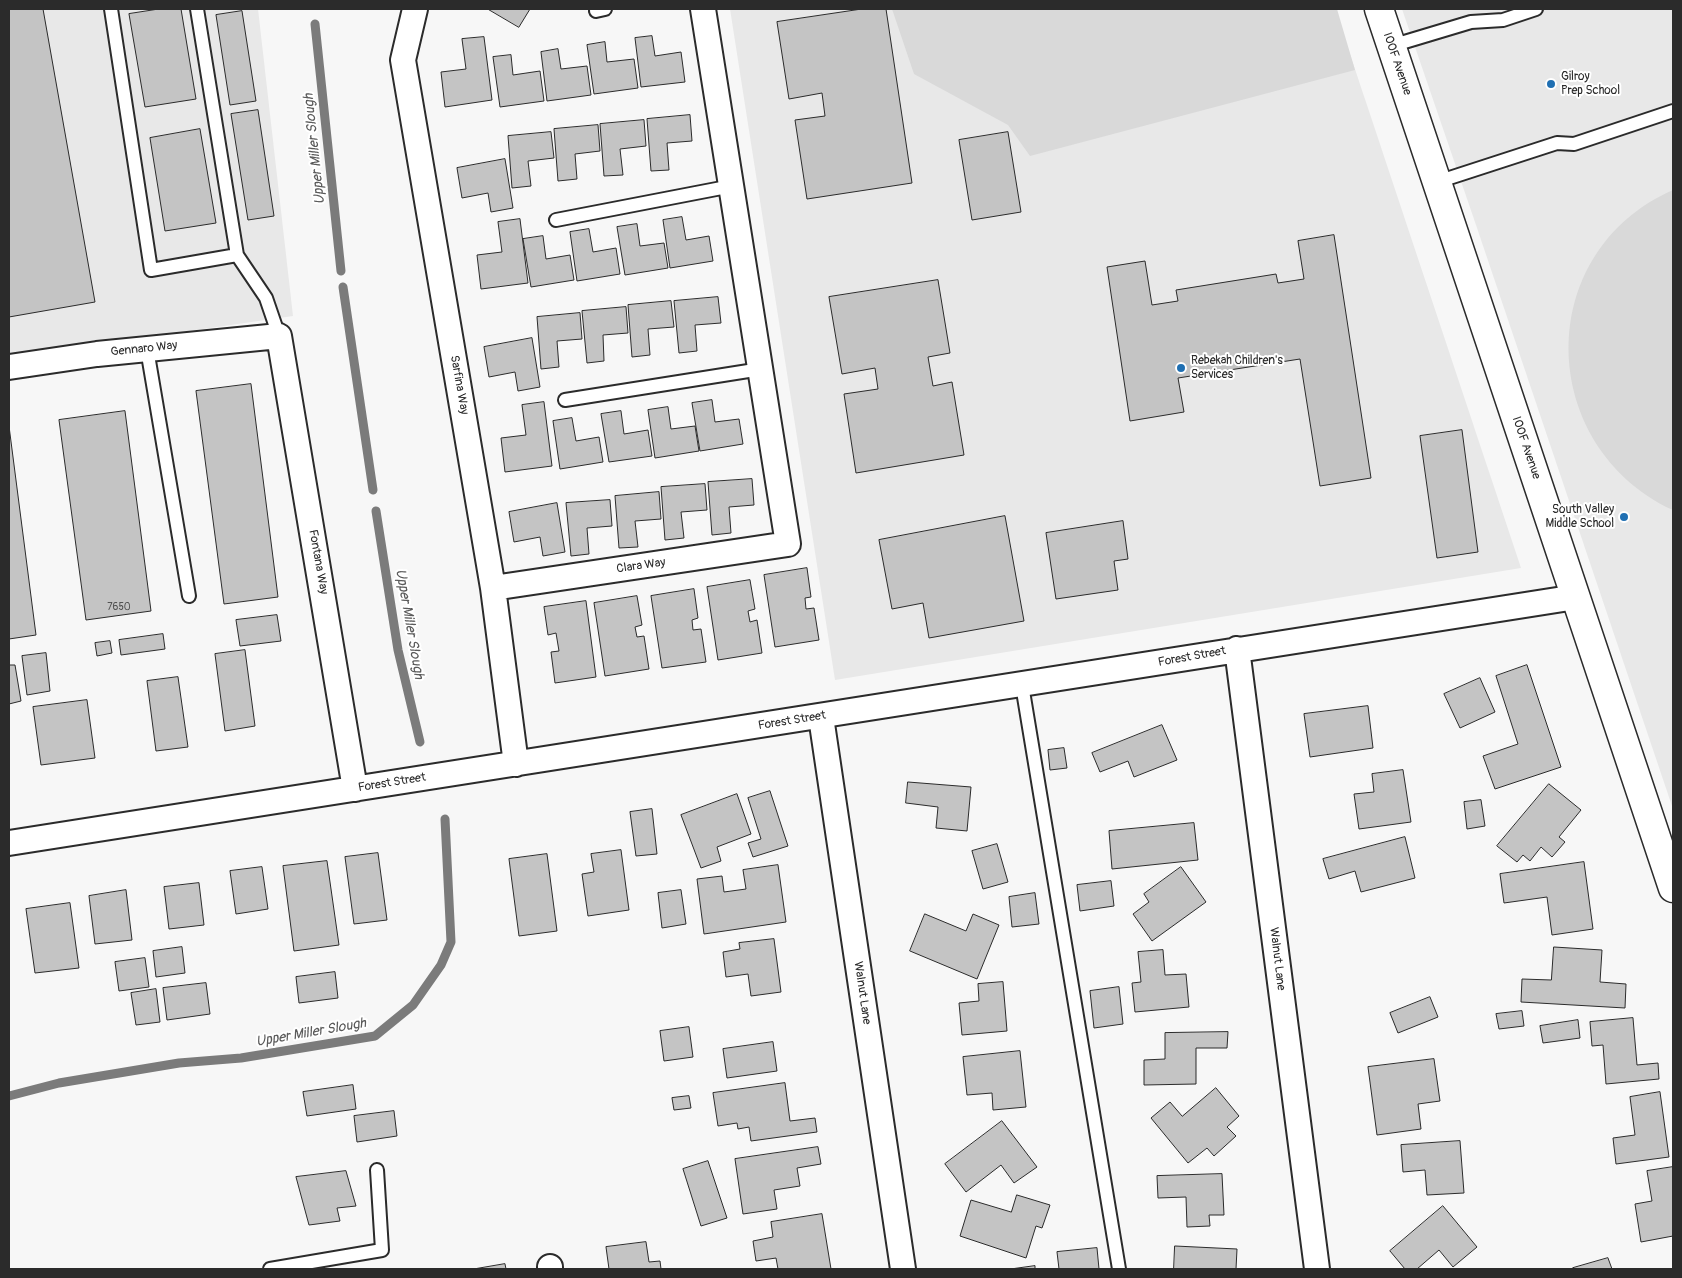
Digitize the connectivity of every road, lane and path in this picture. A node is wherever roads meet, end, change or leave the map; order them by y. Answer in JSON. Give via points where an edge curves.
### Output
{"nodes":[{"id":1,"x":111,"y":9,"type":"edge"},
{"id":2,"x":197,"y":9,"type":"edge"},
{"id":3,"x":415,"y":9,"type":"edge"},
{"id":4,"x":703,"y":9,"type":"edge"},
{"id":5,"x":1379,"y":9,"type":"edge"},
{"id":6,"x":1536,"y":9,"type":"edge"},
{"id":7,"x":1391,"y":46,"type":"junction"},
{"id":8,"x":1673,"y":111,"type":"edge"},
{"id":9,"x":1437,"y":182,"type":"junction"},
{"id":10,"x":732,"y":186,"type":"junction"},
{"id":11,"x":556,"y":220,"type":"dead end"},
{"id":12,"x":237,"y":255,"type":"junction"},
{"id":13,"x":279,"y":336,"type":"junction"},
{"id":14,"x":147,"y":349,"type":"junction"},
{"id":15,"x":9,"y":368,"type":"edge"},
{"id":16,"x":761,"y":369,"type":"junction"},
{"id":17,"x":565,"y":400,"type":"dead end"},
{"id":18,"x":493,"y":588,"type":"junction"},
{"id":19,"x":189,"y":596,"type":"dead end"},
{"id":20,"x":1576,"y":598,"type":"junction"},
{"id":21,"x":1237,"y":649,"type":"junction"},
{"id":22,"x":1022,"y":685,"type":"junction"},
{"id":23,"x":821,"y":717,"type":"junction"},
{"id":24,"x":516,"y":764,"type":"junction"},
{"id":25,"x":354,"y":789,"type":"junction"},
{"id":26,"x":9,"y":843,"type":"edge"},
{"id":27,"x":1673,"y":888,"type":"edge"},
{"id":28,"x":377,"y":1170,"type":"dead end"},
{"id":29,"x":270,"y":1269,"type":"edge"},
{"id":30,"x":903,"y":1269,"type":"edge"},
{"id":31,"x":1119,"y":1269,"type":"edge"},
{"id":32,"x":1317,"y":1269,"type":"edge"}],
"edges":[{"from":1,"to":12,"type":"lane","via":[[151,270]]},
{"from":2,"to":12,"type":"lane"},
{"from":3,"to":18,"type":"street","name":"Sarfina Way","via":[[403,60]]},
{"from":4,"to":10,"type":"street"},
{"from":5,"to":7,"type":"street","name":"IOOF Avenue"},
{"from":6,"to":7,"type":"lane","via":[[1503,20],[1471,22]]},
{"from":7,"to":9,"type":"street","name":"IOOF Avenue"},
{"from":8,"to":9,"type":"lane","via":[[1574,144],[1557,143]]},
{"from":9,"to":20,"type":"street","name":"IOOF Avenue"},
{"from":10,"to":11,"type":"lane"},
{"from":10,"to":16,"type":"street"},
{"from":12,"to":13,"type":"lane","via":[[266,298]]},
{"from":13,"to":14,"type":"street","name":"Gennaro Way"},
{"from":13,"to":25,"type":"street","name":"Fontana Way"},
{"from":14,"to":15,"type":"street","name":"Gennaro Way"},
{"from":14,"to":19,"type":"lane"},
{"from":16,"to":17,"type":"lane"},
{"from":16,"to":18,"type":"street","name":"Clara Way","via":[[788,544]]},
{"from":18,"to":24,"type":"street","name":"Sarfina Way"},
{"from":20,"to":21,"type":"street","name":"Forest Street"},
{"from":20,"to":27,"type":"street","name":"IOOF Avenue"},
{"from":21,"to":22,"type":"street","name":"Forest Street"},
{"from":21,"to":32,"type":"street","name":"Walnut Lane"},
{"from":22,"to":23,"type":"street","name":"Forest Street"},
{"from":22,"to":31,"type":"lane"},
{"from":23,"to":24,"type":"street","name":"Forest Street"},
{"from":23,"to":30,"type":"street","name":"Walnut Lane"},
{"from":24,"to":25,"type":"street","name":"Forest Street"},
{"from":25,"to":26,"type":"street","name":"Forest Street"},
{"from":28,"to":29,"type":"lane","via":[[382,1250]]}]}
